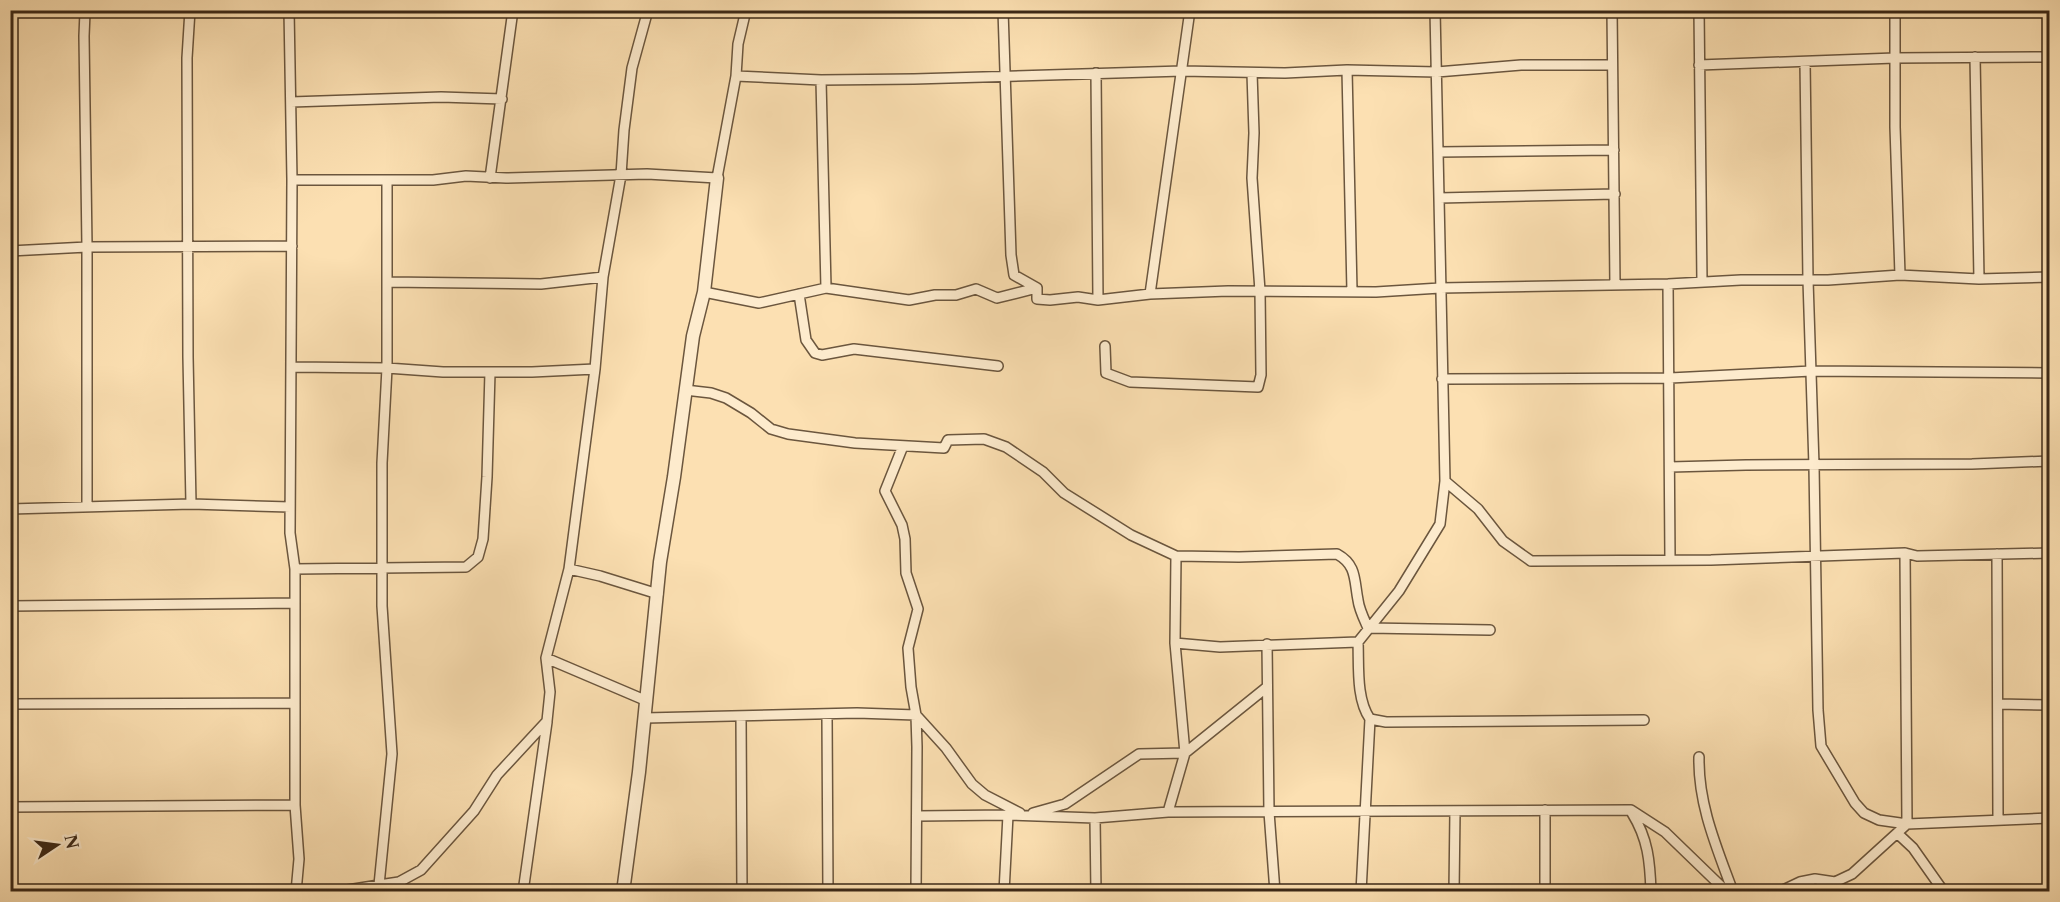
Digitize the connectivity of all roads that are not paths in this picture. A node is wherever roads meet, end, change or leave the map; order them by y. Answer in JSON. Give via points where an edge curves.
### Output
{"nodes":[{"id":1,"x":83,"y":10,"type":"edge"},
{"id":2,"x":190,"y":10,"type":"edge"},
{"id":3,"x":290,"y":10,"type":"edge"},
{"id":4,"x":513,"y":10,"type":"edge"},
{"id":5,"x":648,"y":10,"type":"edge"},
{"id":6,"x":746,"y":10,"type":"edge"},
{"id":7,"x":1003,"y":10,"type":"edge"},
{"id":8,"x":1190,"y":10,"type":"edge"},
{"id":9,"x":1435,"y":10,"type":"edge"},
{"id":10,"x":1612,"y":10,"type":"edge"},
{"id":11,"x":1699,"y":10,"type":"edge"},
{"id":12,"x":1896,"y":10,"type":"edge"},
{"id":13,"x":1975,"y":57,"type":"junction"},
{"id":14,"x":2049,"y":57,"type":"edge"},
{"id":15,"x":1895,"y":58,"type":"junction"},
{"id":16,"x":1805,"y":62,"type":"junction"},
{"id":17,"x":1612,"y":65,"type":"junction"},
{"id":18,"x":1699,"y":65,"type":"junction"},
{"id":19,"x":1347,"y":70,"type":"junction"},
{"id":20,"x":1182,"y":71,"type":"junction"},
{"id":21,"x":1437,"y":72,"type":"junction"},
{"id":22,"x":1096,"y":73,"type":"junction"},
{"id":23,"x":1252,"y":73,"type":"junction"},
{"id":24,"x":736,"y":76,"type":"junction"},
{"id":25,"x":1005,"y":76,"type":"junction"},
{"id":26,"x":821,"y":80,"type":"junction"},
{"id":27,"x":502,"y":99,"type":"junction"},
{"id":28,"x":291,"y":102,"type":"junction"},
{"id":29,"x":1614,"y":150,"type":"junction"},
{"id":30,"x":1438,"y":152,"type":"junction"},
{"id":31,"x":621,"y":175,"type":"junction"},
{"id":32,"x":490,"y":178,"type":"junction"},
{"id":33,"x":717,"y":178,"type":"junction"},
{"id":34,"x":292,"y":180,"type":"junction"},
{"id":35,"x":387,"y":180,"type":"junction"},
{"id":36,"x":1615,"y":194,"type":"junction"},
{"id":37,"x":1439,"y":198,"type":"junction"},
{"id":38,"x":292,"y":246,"type":"junction"},
{"id":39,"x":87,"y":247,"type":"junction"},
{"id":40,"x":188,"y":247,"type":"junction"},
{"id":41,"x":10,"y":251,"type":"edge"},
{"id":42,"x":1900,"y":275,"type":"junction"},
{"id":43,"x":603,"y":277,"type":"junction"},
{"id":44,"x":2049,"y":277,"type":"edge"},
{"id":45,"x":1979,"y":279,"type":"junction"},
{"id":46,"x":1808,"y":280,"type":"junction"},
{"id":47,"x":388,"y":282,"type":"junction"},
{"id":48,"x":1702,"y":282,"type":"junction"},
{"id":49,"x":1668,"y":284,"type":"junction"},
{"id":50,"x":1615,"y":285,"type":"junction"},
{"id":51,"x":826,"y":288,"type":"junction"},
{"id":52,"x":1037,"y":288,"type":"junction"},
{"id":53,"x":1440,"y":288,"type":"junction"},
{"id":54,"x":1260,"y":291,"type":"junction"},
{"id":55,"x":1352,"y":291,"type":"junction"},
{"id":56,"x":704,"y":292,"type":"junction"},
{"id":57,"x":799,"y":294,"type":"junction"},
{"id":58,"x":1150,"y":294,"type":"junction"},
{"id":59,"x":1098,"y":300,"type":"junction"},
{"id":60,"x":1105,"y":346,"type":"dead end"},
{"id":61,"x":998,"y":366,"type":"dead end"},
{"id":62,"x":292,"y":368,"type":"junction"},
{"id":63,"x":387,"y":368,"type":"junction"},
{"id":64,"x":595,"y":369,"type":"junction"},
{"id":65,"x":1811,"y":371,"type":"junction"},
{"id":66,"x":490,"y":372,"type":"junction"},
{"id":67,"x":2049,"y":373,"type":"edge"},
{"id":68,"x":1670,"y":378,"type":"junction"},
{"id":69,"x":1442,"y":379,"type":"junction"},
{"id":70,"x":685,"y":390,"type":"junction"},
{"id":71,"x":903,"y":446,"type":"junction"},
{"id":72,"x":2049,"y":461,"type":"edge"},
{"id":73,"x":1814,"y":466,"type":"junction"},
{"id":74,"x":1670,"y":467,"type":"junction"},
{"id":75,"x":1445,"y":481,"type":"junction"},
{"id":76,"x":191,"y":504,"type":"junction"},
{"id":77,"x":87,"y":507,"type":"junction"},
{"id":78,"x":290,"y":507,"type":"junction"},
{"id":79,"x":10,"y":509,"type":"edge"},
{"id":80,"x":1905,"y":553,"type":"junction"},
{"id":81,"x":2049,"y":553,"type":"edge"},
{"id":82,"x":1997,"y":554,"type":"junction"},
{"id":83,"x":1176,"y":556,"type":"junction"},
{"id":84,"x":1814,"y":557,"type":"junction"},
{"id":85,"x":1670,"y":560,"type":"junction"},
{"id":86,"x":382,"y":568,"type":"junction"},
{"id":87,"x":295,"y":569,"type":"junction"},
{"id":88,"x":568,"y":569,"type":"junction"},
{"id":89,"x":658,"y":594,"type":"junction"},
{"id":90,"x":295,"y":603,"type":"junction"},
{"id":91,"x":10,"y":606,"type":"edge"},
{"id":92,"x":1368,"y":628,"type":"junction"},
{"id":93,"x":1490,"y":630,"type":"dead end"},
{"id":94,"x":1358,"y":642,"type":"junction"},
{"id":95,"x":1175,"y":644,"type":"junction"},
{"id":96,"x":1267,"y":644,"type":"junction"},
{"id":97,"x":546,"y":658,"type":"junction"},
{"id":98,"x":1267,"y":687,"type":"junction"},
{"id":99,"x":647,"y":701,"type":"junction"},
{"id":100,"x":295,"y":703,"type":"junction"},
{"id":101,"x":10,"y":704,"type":"edge"},
{"id":102,"x":1998,"y":704,"type":"junction"},
{"id":103,"x":2049,"y":705,"type":"edge"},
{"id":104,"x":827,"y":715,"type":"junction"},
{"id":105,"x":916,"y":715,"type":"junction"},
{"id":106,"x":741,"y":716,"type":"junction"},
{"id":107,"x":645,"y":718,"type":"junction"},
{"id":108,"x":1370,"y":719,"type":"junction"},
{"id":109,"x":1644,"y":720,"type":"dead end"},
{"id":110,"x":547,"y":721,"type":"junction"},
{"id":111,"x":1185,"y":753,"type":"junction"},
{"id":112,"x":1699,"y":757,"type":"dead end"},
{"id":113,"x":295,"y":805,"type":"junction"},
{"id":114,"x":10,"y":807,"type":"edge"},
{"id":115,"x":1545,"y":810,"type":"junction"},
{"id":116,"x":1631,"y":810,"type":"junction"},
{"id":117,"x":1365,"y":811,"type":"junction"},
{"id":118,"x":1455,"y":811,"type":"junction"},
{"id":119,"x":1168,"y":812,"type":"junction"},
{"id":120,"x":1269,"y":812,"type":"junction"},
{"id":121,"x":1008,"y":815,"type":"junction"},
{"id":122,"x":918,"y":816,"type":"junction"},
{"id":123,"x":1026,"y":816,"type":"junction"},
{"id":124,"x":1095,"y":818,"type":"junction"},
{"id":125,"x":2049,"y":818,"type":"edge"},
{"id":126,"x":1998,"y":820,"type":"junction"},
{"id":127,"x":1907,"y":824,"type":"junction"},
{"id":128,"x":1897,"y":833,"type":"junction"},
{"id":129,"x":379,"y":885,"type":"junction"},
{"id":130,"x":296,"y":891,"type":"edge"},
{"id":131,"x":335,"y":891,"type":"edge"},
{"id":132,"x":524,"y":891,"type":"edge"},
{"id":133,"x":623,"y":891,"type":"edge"},
{"id":134,"x":742,"y":891,"type":"edge"},
{"id":135,"x":828,"y":891,"type":"edge"},
{"id":136,"x":916,"y":891,"type":"edge"},
{"id":137,"x":1004,"y":891,"type":"edge"},
{"id":138,"x":1096,"y":891,"type":"edge"},
{"id":139,"x":1275,"y":891,"type":"edge"},
{"id":140,"x":1361,"y":891,"type":"edge"},
{"id":141,"x":1454,"y":891,"type":"edge"},
{"id":142,"x":1545,"y":891,"type":"edge"},
{"id":143,"x":1651,"y":891,"type":"edge"},
{"id":144,"x":1726,"y":891,"type":"edge"},
{"id":145,"x":1733,"y":891,"type":"edge"},
{"id":146,"x":1779,"y":891,"type":"edge"},
{"id":147,"x":1944,"y":891,"type":"edge"}],
"edges":[{"from":1,"to":39,"type":"street"},
{"from":2,"to":40,"type":"street"},
{"from":3,"to":28,"type":"street"},
{"from":4,"to":27,"type":"street"},
{"from":5,"to":31,"type":"street","via":[[632,68]]},
{"from":6,"to":24,"type":"street"},
{"from":7,"to":25,"type":"street"},
{"from":8,"to":20,"type":"street"},
{"from":9,"to":21,"type":"street"},
{"from":10,"to":17,"type":"street"},
{"from":11,"to":18,"type":"street"},
{"from":12,"to":15,"type":"street"},
{"from":13,"to":14,"type":"street"},
{"from":13,"to":15,"type":"street"},
{"from":13,"to":45,"type":"street"},
{"from":15,"to":16,"type":"street"},
{"from":15,"to":42,"type":"street"},
{"from":16,"to":18,"type":"street"},
{"from":16,"to":46,"type":"street"},
{"from":17,"to":21,"type":"street","via":[[1521,65]]},
{"from":17,"to":29,"type":"street"},
{"from":18,"to":48,"type":"street"},
{"from":19,"to":21,"type":"street"},
{"from":19,"to":23,"type":"street"},
{"from":19,"to":55,"type":"street"},
{"from":20,"to":22,"type":"street"},
{"from":20,"to":23,"type":"street"},
{"from":20,"to":58,"type":"street"},
{"from":21,"to":30,"type":"street"},
{"from":22,"to":25,"type":"street"},
{"from":22,"to":59,"type":"street"},
{"from":23,"to":54,"type":"street","via":[[1253,196]]},
{"from":24,"to":26,"type":"street"},
{"from":24,"to":33,"type":"street"},
{"from":25,"to":26,"type":"street"},
{"from":25,"to":52,"type":"street","via":[[1014,275]]},
{"from":26,"to":51,"type":"street"},
{"from":27,"to":28,"type":"street"},
{"from":27,"to":32,"type":"street"},
{"from":28,"to":34,"type":"street"},
{"from":29,"to":30,"type":"street"},
{"from":29,"to":36,"type":"street"},
{"from":30,"to":37,"type":"street"},
{"from":31,"to":32,"type":"street"},
{"from":31,"to":33,"type":"street"},
{"from":31,"to":43,"type":"street"},
{"from":32,"to":35,"type":"street"},
{"from":33,"to":56,"type":"street"},
{"from":34,"to":35,"type":"street"},
{"from":34,"to":38,"type":"street"},
{"from":35,"to":47,"type":"street"},
{"from":36,"to":37,"type":"street"},
{"from":36,"to":50,"type":"street"},
{"from":37,"to":53,"type":"street"},
{"from":38,"to":40,"type":"street"},
{"from":38,"to":62,"type":"street"},
{"from":39,"to":40,"type":"street"},
{"from":39,"to":41,"type":"street"},
{"from":39,"to":77,"type":"street"},
{"from":40,"to":76,"type":"street"},
{"from":42,"to":45,"type":"street"},
{"from":42,"to":46,"type":"street"},
{"from":43,"to":47,"type":"street","via":[[541,284]]},
{"from":43,"to":64,"type":"street"},
{"from":44,"to":45,"type":"street"},
{"from":46,"to":48,"type":"street"},
{"from":46,"to":65,"type":"street"},
{"from":47,"to":63,"type":"street"},
{"from":48,"to":49,"type":"street"},
{"from":49,"to":50,"type":"street"},
{"from":49,"to":68,"type":"street"},
{"from":50,"to":53,"type":"street"},
{"from":51,"to":52,"type":"street","via":[[909,300],[976,289],[997,298]]},
{"from":51,"to":57,"type":"street"},
{"from":52,"to":59,"type":"street","via":[[1037,299]]},
{"from":53,"to":55,"type":"street"},
{"from":53,"to":69,"type":"street"},
{"from":54,"to":55,"type":"street"},
{"from":54,"to":58,"type":"street"},
{"from":54,"to":60,"type":"street","via":[[1258,387],[1130,382],[1106,373]]},
{"from":56,"to":57,"type":"street","via":[[759,303]]},
{"from":56,"to":70,"type":"street"},
{"from":57,"to":61,"type":"street","via":[[806,340],[815,353],[854,349]]},
{"from":58,"to":59,"type":"street"},
{"from":62,"to":63,"type":"street"},
{"from":62,"to":78,"type":"street"},
{"from":63,"to":66,"type":"street"},
{"from":63,"to":86,"type":"street"},
{"from":64,"to":66,"type":"street"},
{"from":64,"to":88,"type":"street"},
{"from":65,"to":67,"type":"street"},
{"from":65,"to":68,"type":"street"},
{"from":65,"to":73,"type":"street"},
{"from":66,"to":86,"type":"street","via":[[483,539],[478,557],[466,567]]},
{"from":68,"to":69,"type":"street"},
{"from":68,"to":74,"type":"street"},
{"from":69,"to":75,"type":"street"},
{"from":70,"to":71,"type":"street","via":[[726,398],[771,429],[788,434]]},
{"from":70,"to":89,"type":"street"},
{"from":71,"to":83,"type":"street","via":[[944,448],[948,440],[984,439],[1006,447],[1043,471],[1064,492],[1131,535]]},
{"from":71,"to":105,"type":"street","via":[[885,491],[902,525],[906,573],[918,609],[908,648]]},
{"from":72,"to":73,"type":"street"},
{"from":73,"to":74,"type":"street"},
{"from":73,"to":84,"type":"street"},
{"from":74,"to":85,"type":"street"},
{"from":75,"to":85,"type":"street","via":[[1478,509],[1503,542],[1532,561]]},
{"from":75,"to":92,"type":"street","via":[[1440,524],[1399,591]]},
{"from":76,"to":77,"type":"street"},
{"from":76,"to":78,"type":"street"},
{"from":77,"to":79,"type":"street"},
{"from":78,"to":87,"type":"street"},
{"from":80,"to":82,"type":"street"},
{"from":80,"to":84,"type":"street"},
{"from":80,"to":127,"type":"street"},
{"from":81,"to":82,"type":"street"},
{"from":82,"to":102,"type":"street"},
{"from":83,"to":92,"type":"street","via":[[1337,554],[1348,560]]},
{"from":83,"to":95,"type":"street"},
{"from":84,"to":85,"type":"street"},
{"from":84,"to":127,"type":"street","via":[[1821,746],[1864,813]]},
{"from":86,"to":87,"type":"street"},
{"from":86,"to":129,"type":"street","via":[[392,754]]},
{"from":87,"to":90,"type":"street"},
{"from":88,"to":89,"type":"street"},
{"from":88,"to":97,"type":"street"},
{"from":89,"to":99,"type":"street"},
{"from":90,"to":91,"type":"street"},
{"from":90,"to":100,"type":"street"},
{"from":92,"to":93,"type":"street"},
{"from":92,"to":94,"type":"street"},
{"from":94,"to":96,"type":"street"},
{"from":94,"to":108,"type":"street","via":[[1362,702]]},
{"from":95,"to":96,"type":"street"},
{"from":95,"to":111,"type":"street"},
{"from":96,"to":98,"type":"street"},
{"from":97,"to":99,"type":"street"},
{"from":97,"to":110,"type":"street","via":[[550,692]]},
{"from":98,"to":111,"type":"street"},
{"from":98,"to":120,"type":"street"},
{"from":99,"to":107,"type":"street"},
{"from":100,"to":101,"type":"street"},
{"from":100,"to":113,"type":"street"},
{"from":102,"to":103,"type":"street"},
{"from":102,"to":126,"type":"street"},
{"from":104,"to":105,"type":"street"},
{"from":104,"to":106,"type":"street"},
{"from":104,"to":135,"type":"street"},
{"from":105,"to":122,"type":"street"},
{"from":105,"to":123,"type":"street","via":[[972,784]]},
{"from":106,"to":107,"type":"street"},
{"from":106,"to":134,"type":"street"},
{"from":107,"to":133,"type":"street"},
{"from":108,"to":109,"type":"street"},
{"from":108,"to":117,"type":"street"},
{"from":110,"to":129,"type":"street","via":[[497,775],[474,811],[421,870],[399,882]]},
{"from":110,"to":132,"type":"street"},
{"from":111,"to":119,"type":"street"},
{"from":111,"to":123,"type":"street","via":[[1139,754],[1065,804]]},
{"from":112,"to":145,"type":"street","via":[[1701,793],[1708,821]]},
{"from":113,"to":114,"type":"street"},
{"from":113,"to":130,"type":"street","via":[[299,859]]},
{"from":115,"to":116,"type":"street"},
{"from":115,"to":118,"type":"street"},
{"from":115,"to":142,"type":"street"},
{"from":116,"to":143,"type":"street","via":[[1643,830],[1649,854]]},
{"from":116,"to":144,"type":"street","via":[[1665,832]]},
{"from":117,"to":118,"type":"street"},
{"from":117,"to":120,"type":"street"},
{"from":117,"to":140,"type":"street"},
{"from":118,"to":141,"type":"street"},
{"from":119,"to":120,"type":"street"},
{"from":119,"to":124,"type":"street"},
{"from":120,"to":139,"type":"street"},
{"from":121,"to":122,"type":"street"},
{"from":121,"to":123,"type":"street"},
{"from":121,"to":137,"type":"street"},
{"from":122,"to":136,"type":"street"},
{"from":123,"to":124,"type":"street"},
{"from":124,"to":138,"type":"street"},
{"from":125,"to":126,"type":"street"},
{"from":126,"to":127,"type":"street"},
{"from":127,"to":128,"type":"street"},
{"from":128,"to":146,"type":"street","via":[[1852,874],[1835,882],[1800,882]]},
{"from":128,"to":147,"type":"street"},
{"from":129,"to":131,"type":"street"}]}
